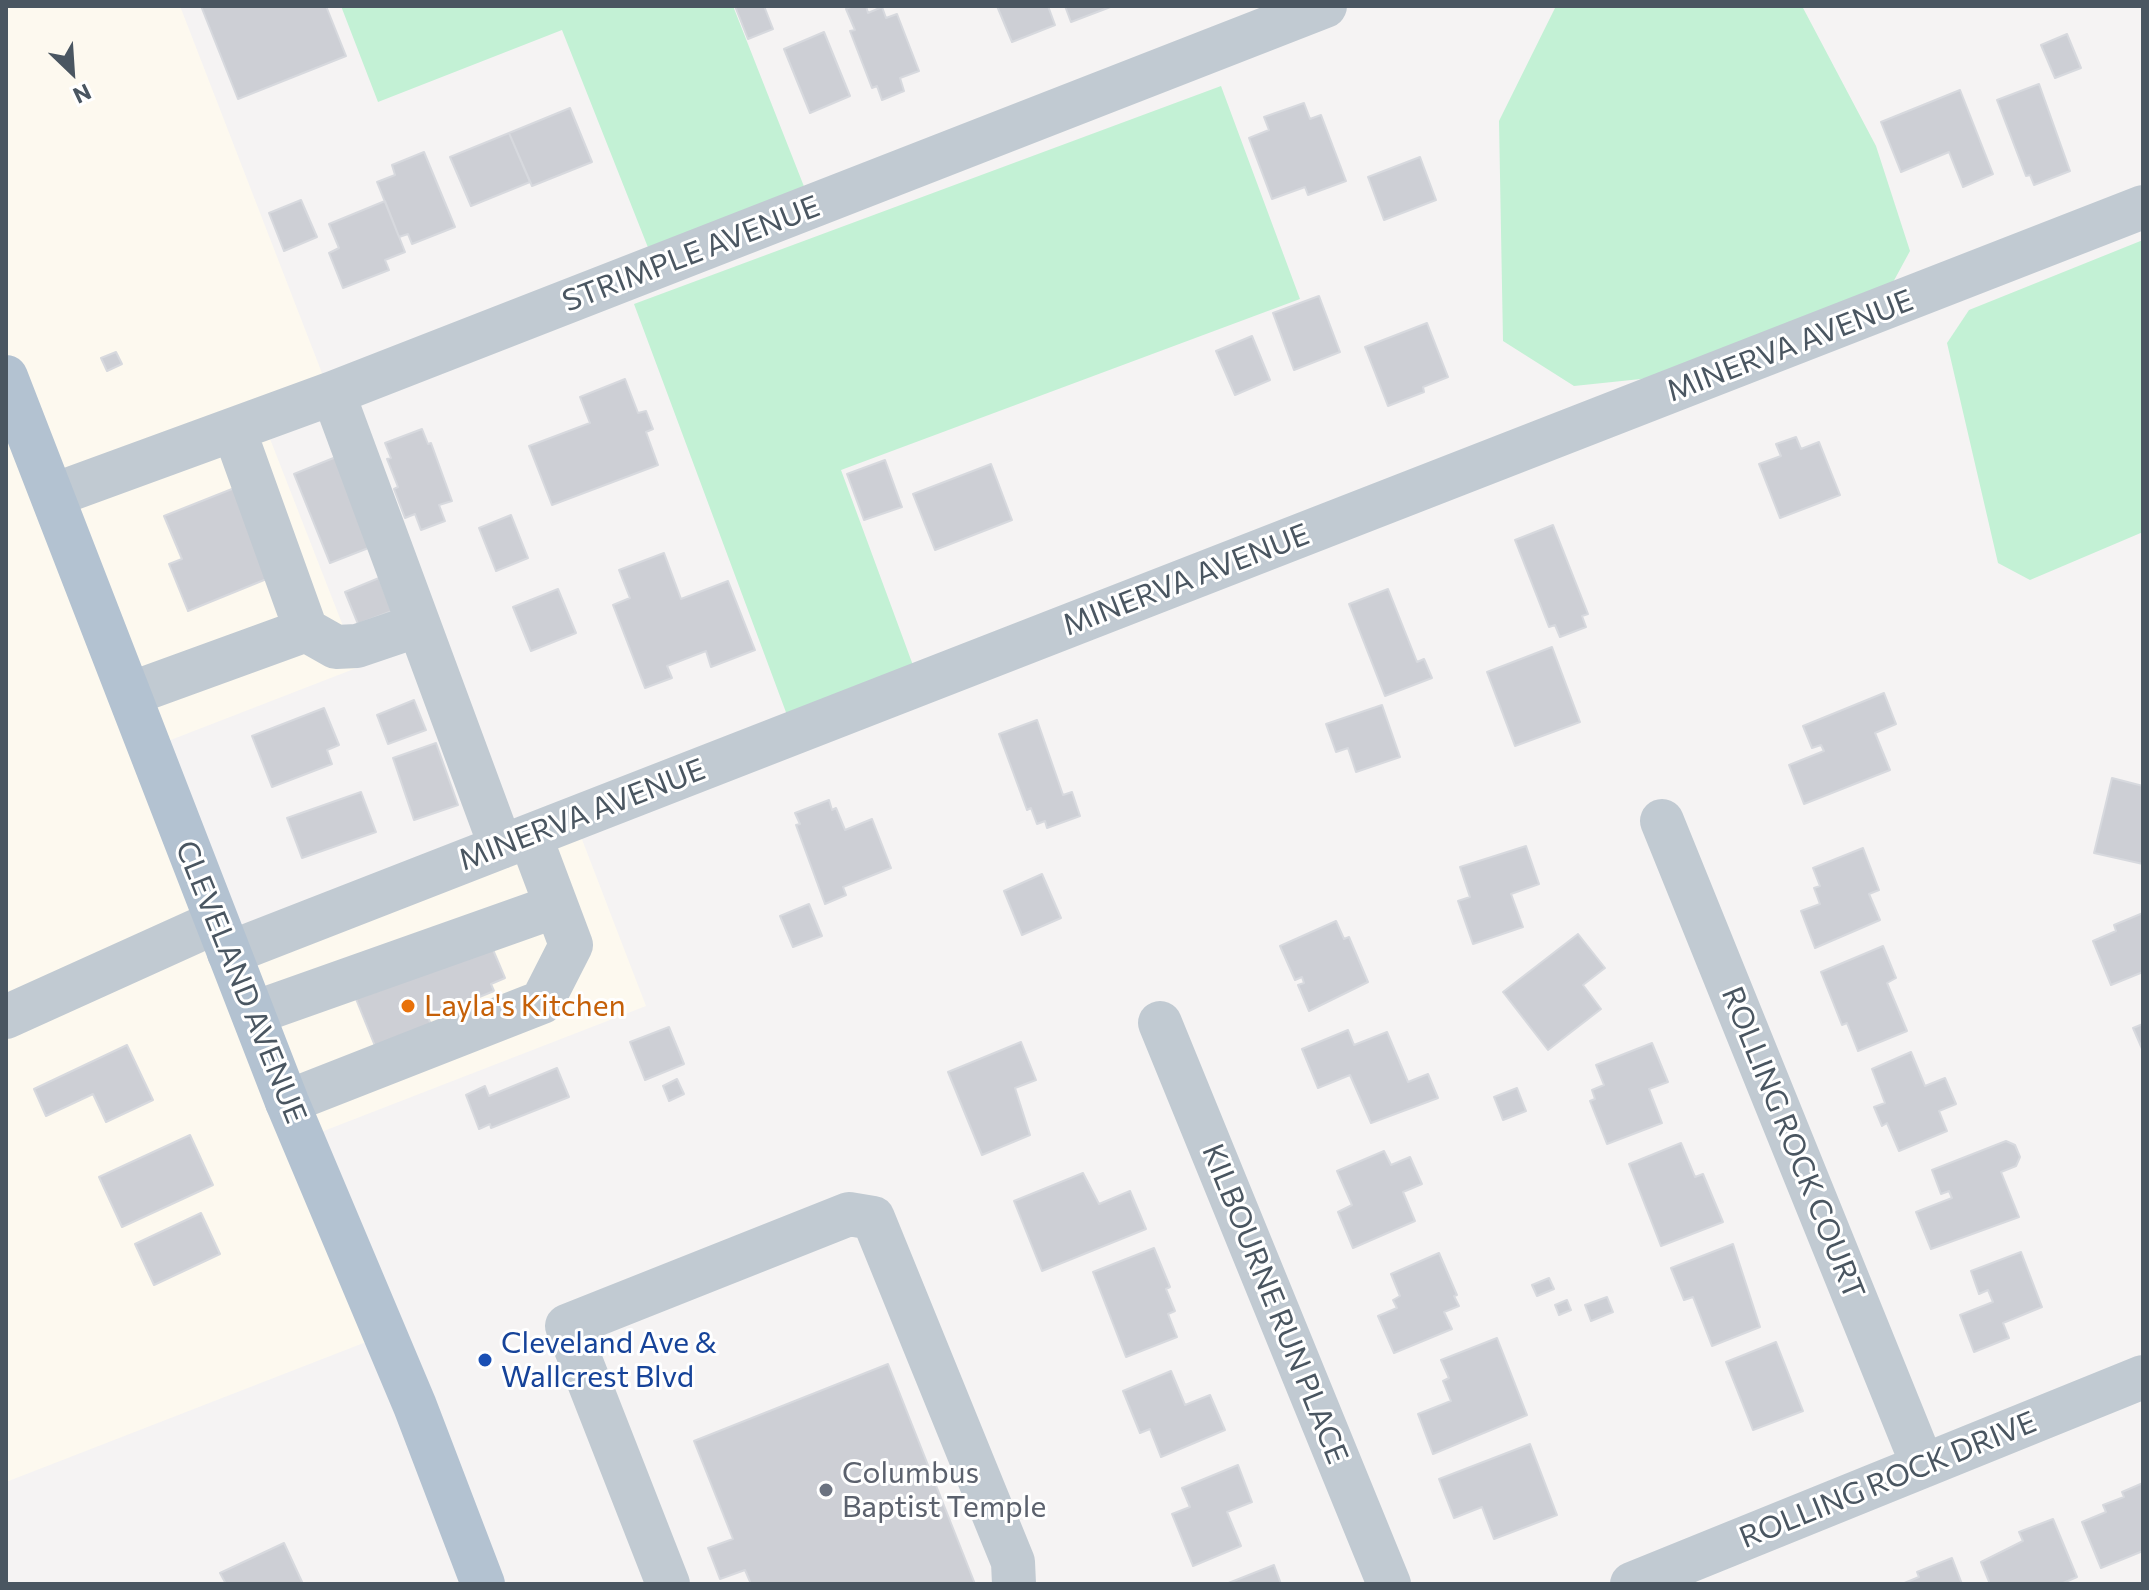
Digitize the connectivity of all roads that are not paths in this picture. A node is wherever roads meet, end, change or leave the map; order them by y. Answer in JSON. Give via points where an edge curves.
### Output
{"nodes":[{"id":1,"x":1325,"y":6,"type":"edge"},
{"id":2,"x":2143,"y":207,"type":"edge"},
{"id":3,"x":6,"y":377,"type":"edge"},
{"id":4,"x":333,"y":393,"type":"junction"},
{"id":5,"x":234,"y":430,"type":"junction"},
{"id":6,"x":54,"y":495,"type":"junction"},
{"id":7,"x":419,"y":625,"type":"junction"},
{"id":8,"x":306,"y":630,"type":"junction"},
{"id":9,"x":130,"y":694,"type":"junction"},
{"id":10,"x":1662,"y":821,"type":"dead end"},
{"id":11,"x":516,"y":841,"type":"junction"},
{"id":12,"x":556,"y":906,"type":"junction"},
{"id":13,"x":222,"y":938,"type":"junction"},
{"id":14,"x":254,"y":1013,"type":"junction"},
{"id":15,"x":6,"y":1017,"type":"edge"},
{"id":16,"x":1160,"y":1023,"type":"dead end"},
{"id":17,"x":287,"y":1102,"type":"junction"},
{"id":18,"x":2143,"y":1377,"type":"edge"},
{"id":19,"x":1923,"y":1466,"type":"junction"},
{"id":20,"x":483,"y":1584,"type":"edge"},
{"id":21,"x":668,"y":1584,"type":"edge"},
{"id":22,"x":1014,"y":1584,"type":"edge"},
{"id":23,"x":1389,"y":1584,"type":"edge"},
{"id":24,"x":1632,"y":1584,"type":"edge"}],
"edges":[{"from":1,"to":4,"type":"street","name":"STRIMPLE AVENUE"},
{"from":2,"to":11,"type":"street","name":"MINERVA AVENUE"},
{"from":3,"to":6,"type":"main road","name":"CLEVELAND AVENUE"},
{"from":4,"to":5,"type":"street","name":"STRIMPLE AVENUE"},
{"from":4,"to":7,"type":"street"},
{"from":5,"to":6,"type":"street","name":"STRIMPLE AVENUE"},
{"from":5,"to":8,"type":"street"},
{"from":6,"to":9,"type":"main road","name":"CLEVELAND AVENUE"},
{"from":7,"to":8,"type":"street","via":[[357,646],[336,647]]},
{"from":7,"to":11,"type":"street"},
{"from":8,"to":9,"type":"street"},
{"from":9,"to":13,"type":"main road","name":"CLEVELAND AVENUE"},
{"from":10,"to":19,"type":"street","name":"ROLLING ROCK COURT"},
{"from":11,"to":12,"type":"street"},
{"from":11,"to":13,"type":"street","name":"MINERVA AVENUE"},
{"from":12,"to":14,"type":"street"},
{"from":12,"to":17,"type":"street","via":[[571,945],[542,1002]]},
{"from":13,"to":14,"type":"main road","name":"CLEVELAND AVENUE"},
{"from":13,"to":15,"type":"street","name":"MINERVA AVENUE"},
{"from":14,"to":17,"type":"main road","name":"CLEVELAND AVENUE"},
{"from":16,"to":23,"type":"street","name":"KILBOURNE RUN PLACE"},
{"from":17,"to":20,"type":"main road","name":"CLEVELAND AVENUE","via":[[415,1406]]},
{"from":18,"to":19,"type":"street","name":"ROLLING ROCK DRIVE"},
{"from":19,"to":24,"type":"street","name":"ROLLING ROCK DRIVE"},
{"from":21,"to":22,"type":"street","via":[[567,1326],[849,1214],[873,1218],[1013,1562]]}]}
